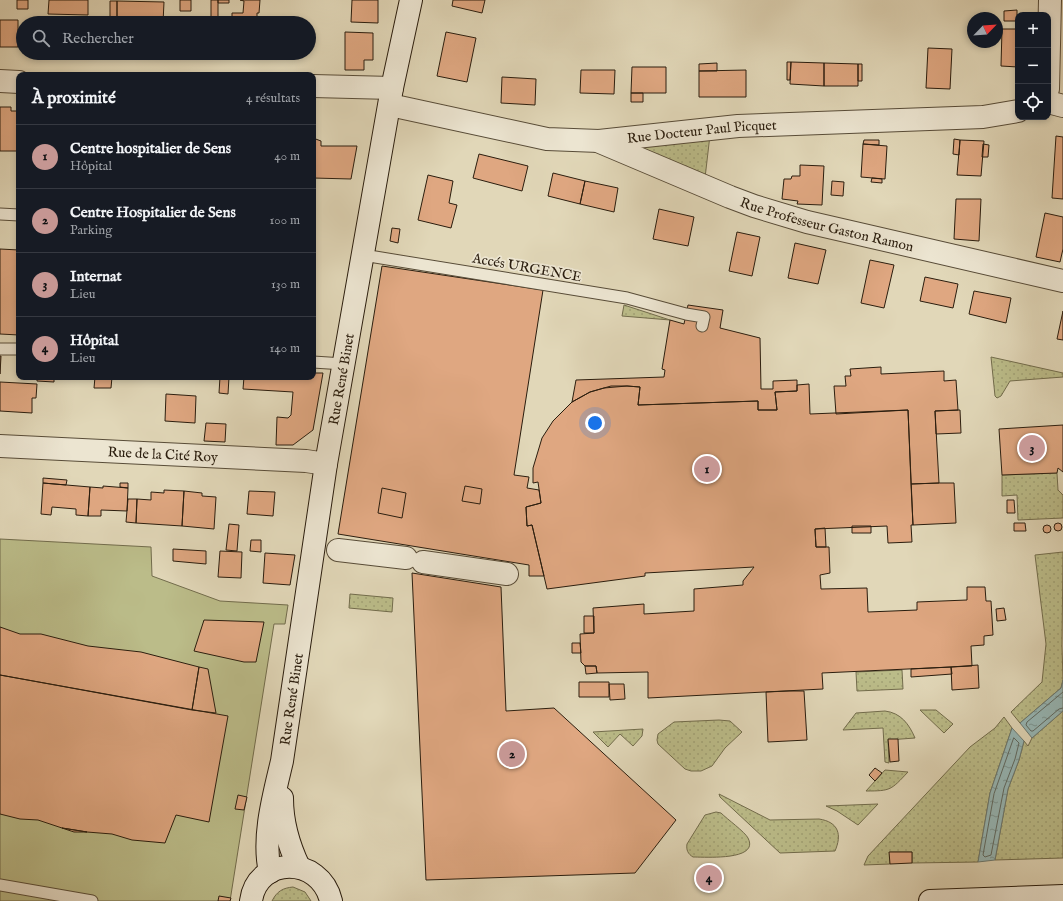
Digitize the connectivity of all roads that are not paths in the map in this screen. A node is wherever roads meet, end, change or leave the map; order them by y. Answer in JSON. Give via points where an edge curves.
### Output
{"nodes":[{"id":1,"x":411,"y":0,"type":"edge"},
{"id":2,"x":1050,"y":0,"type":"edge"},
{"id":3,"x":0,"y":81,"type":"edge"},
{"id":4,"x":16,"y":82,"type":"edge"},
{"id":5,"x":1048,"y":84,"type":"edge"},
{"id":6,"x":316,"y":86,"type":"edge"},
{"id":7,"x":391,"y":97,"type":"junction"},
{"id":8,"x":1051,"y":103,"type":"edge"},
{"id":9,"x":1063,"y":106,"type":"edge"},
{"id":10,"x":1015,"y":112,"type":"edge"},
{"id":11,"x":599,"y":141,"type":"junction"},
{"id":12,"x":0,"y":214,"type":"edge"},
{"id":13,"x":16,"y":215,"type":"edge"},
{"id":14,"x":363,"y":255,"type":"junction"},
{"id":15,"x":1063,"y":281,"type":"edge"},
{"id":16,"x":702,"y":326,"type":"dead end"},
{"id":17,"x":0,"y":349,"type":"edge"},
{"id":18,"x":16,"y":349,"type":"edge"},
{"id":19,"x":316,"y":362,"type":"edge"},
{"id":20,"x":344,"y":364,"type":"junction"},
{"id":21,"x":0,"y":446,"type":"edge"},
{"id":22,"x":326,"y":464,"type":"junction"},
{"id":23,"x":338,"y":550,"type":"dead end"},
{"id":24,"x":507,"y":574,"type":"dead end"},
{"id":25,"x":282,"y":761,"type":"junction"},
{"id":26,"x":299,"y":867,"type":"junction"},
{"id":27,"x":270,"y":872,"type":"junction"},
{"id":28,"x":0,"y":885,"type":"edge"},
{"id":29,"x":1063,"y":896,"type":"edge"},
{"id":30,"x":334,"y":898,"type":"edge"},
{"id":31,"x":92,"y":901,"type":"edge"},
{"id":32,"x":250,"y":901,"type":"edge"},
{"id":33,"x":930,"y":901,"type":"edge"}],
"edges":[{"from":1,"to":7,"type":"street","name":"Rue René Binet"},
{"from":2,"to":5,"type":"street"},
{"from":3,"to":4,"type":"street"},
{"from":6,"to":7,"type":"street","name":"Rue Docteur Paul Picquet"},
{"from":7,"to":11,"type":"street","name":"Rue Docteur Paul Picquet","via":[[547,139]]},
{"from":7,"to":14,"type":"street","name":"Rue René Binet"},
{"from":8,"to":9,"type":"street"},
{"from":10,"to":11,"type":"street","name":"Rue Docteur Paul Picquet","via":[[983,117],[737,130]]},
{"from":11,"to":15,"type":"street","name":"Rue Professeur Gaston Ramon","via":[[754,206],[807,222]]},
{"from":12,"to":13,"type":"lane"},
{"from":14,"to":16,"type":"lane","name":"Accés URGENCE","via":[[627,298],[704,317]]},
{"from":14,"to":20,"type":"street","name":"Rue René Binet"},
{"from":17,"to":18,"type":"lane"},
{"from":19,"to":20,"type":"lane"},
{"from":20,"to":22,"type":"street","name":"Rue René Binet"},
{"from":21,"to":22,"type":"street","name":"Rue de la Cité Roy"},
{"from":22,"to":25,"type":"street","name":"Rue René Binet"},
{"from":23,"to":24,"type":"street"},
{"from":25,"to":26,"type":"street","name":"Rue René Binet","via":[[282,815],[287,838]]},
{"from":25,"to":27,"type":"street","name":"Rue René Binet","via":[[272,803],[268,839],[267,861]]},
{"from":26,"to":27,"type":"street","via":[[289,866]]},
{"from":26,"to":30,"type":"street","via":[[317,876]]},
{"from":27,"to":32,"type":"street","via":[[255,887]]},
{"from":28,"to":31,"type":"lane"},
{"from":29,"to":33,"type":"street"}]}
